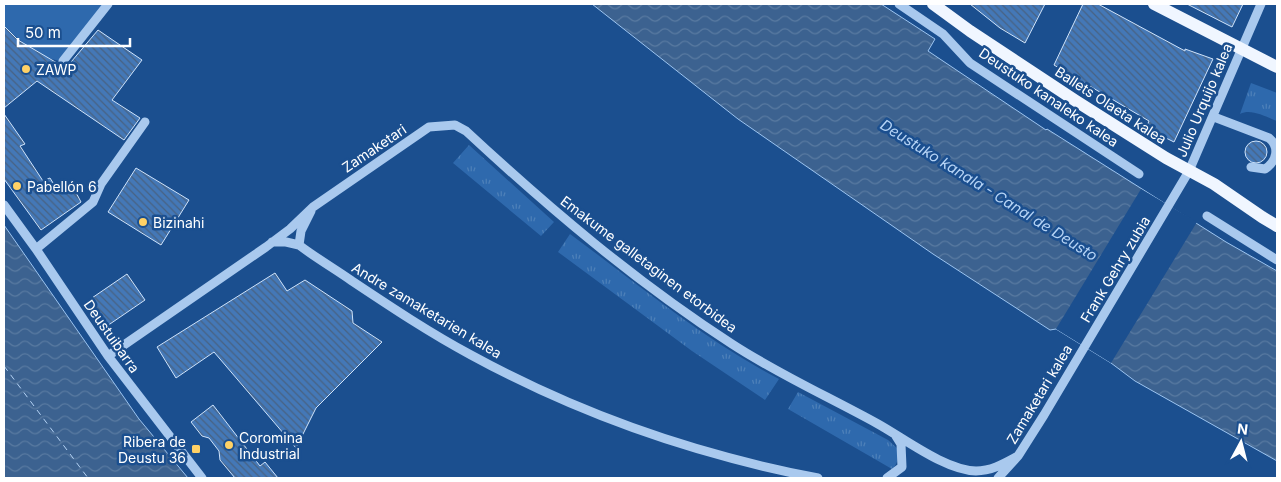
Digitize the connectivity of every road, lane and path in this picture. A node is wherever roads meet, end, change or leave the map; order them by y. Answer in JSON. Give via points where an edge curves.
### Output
{"nodes":[{"id":1,"x":108,"y":4,"type":"edge"},
{"id":2,"x":899,"y":4,"type":"edge"},
{"id":3,"x":933,"y":4,"type":"edge"},
{"id":4,"x":1154,"y":4,"type":"edge"},
{"id":5,"x":1261,"y":4,"type":"edge"},
{"id":6,"x":1241,"y":50,"type":"junction"},
{"id":7,"x":63,"y":61,"type":"dead end"},
{"id":8,"x":1277,"y":67,"type":"edge"},
{"id":9,"x":1214,"y":117,"type":"junction"},
{"id":10,"x":145,"y":122,"type":"dead end"},
{"id":11,"x":455,"y":125,"type":"joint"},
{"id":12,"x":1252,"y":167,"type":"dead end"},
{"id":13,"x":1190,"y":171,"type":"junction"},
{"id":14,"x":1139,"y":174,"type":"dead end"},
{"id":15,"x":4,"y":205,"type":"edge"},
{"id":16,"x":1170,"y":206,"type":"joint"},
{"id":17,"x":313,"y":207,"type":"junction"},
{"id":18,"x":1206,"y":216,"type":"dead end"},
{"id":19,"x":1277,"y":226,"type":"edge"},
{"id":20,"x":272,"y":242,"type":"junction"},
{"id":21,"x":299,"y":245,"type":"junction"},
{"id":22,"x":36,"y":249,"type":"junction"},
{"id":23,"x":1277,"y":260,"type":"edge"},
{"id":24,"x":1084,"y":347,"type":"joint"},
{"id":25,"x":108,"y":356,"type":"junction"},
{"id":26,"x":894,"y":433,"type":"junction"},
{"id":27,"x":1018,"y":456,"type":"junction"},
{"id":28,"x":202,"y":478,"type":"edge"},
{"id":29,"x":818,"y":478,"type":"edge"},
{"id":30,"x":887,"y":478,"type":"edge"},
{"id":31,"x":998,"y":478,"type":"edge"}],
"edges":[{"from":1,"to":7,"type":"street"},
{"from":2,"to":14,"type":"street","name":"Deustuko kanaleko kalea","via":[[943,34],[970,63]]},
{"from":3,"to":13,"type":"main road","name":"Ballets Olaeta kalea","via":[[1076,101]]},
{"from":4,"to":6,"type":"main road"},
{"from":5,"to":6,"type":"street","name":"Julio Urquijo kalea"},
{"from":6,"to":8,"type":"main road"},
{"from":6,"to":9,"type":"street","name":"Julio Urquijo kalea"},
{"from":9,"to":12,"type":"street","via":[[1273,141],[1276,156],[1272,162],[1265,169]]},
{"from":9,"to":13,"type":"street","name":"Julio Urquijo kalea"},
{"from":10,"to":22,"type":"street","via":[[101,184],[93,202]]},
{"from":11,"to":17,"type":"street","name":"Zamaketari","via":[[429,127]]},
{"from":11,"to":26,"type":"street","name":"Emakume galletaginen etorbidea","via":[[466,131],[581,234],[674,303],[760,362]]},
{"from":13,"to":16,"type":"street","name":"Julio Urquijo kalea"},
{"from":13,"to":19,"type":"main road","name":"Ballets Olaeta kalea"},
{"from":15,"to":22,"type":"street","name":"Deustuibarra"},
{"from":16,"to":24,"type":"street","name":"Frank Gehry zubia"},
{"from":17,"to":20,"type":"street","name":"Zamaketari"},
{"from":17,"to":21,"type":"street","name":"Zamaketari","via":[[301,231]]},
{"from":18,"to":23,"type":"street"},
{"from":20,"to":21,"type":"street","name":"Andre zamaketarien kalea"},
{"from":20,"to":25,"type":"street"},
{"from":21,"to":29,"type":"street","name":"Andre zamaketarien kalea","via":[[470,355],[564,400],[620,424],[709,453]]},
{"from":22,"to":25,"type":"street","name":"Deustuibarra"},
{"from":24,"to":27,"type":"street","name":"Zamaketari kalea"},
{"from":25,"to":28,"type":"street","name":"Deustuibarra"},
{"from":26,"to":27,"type":"street","name":"Emakume galletaginen etorbidea","via":[[946,464],[976,471],[993,469]]},
{"from":26,"to":30,"type":"street","via":[[901,444],[902,467]]},
{"from":27,"to":31,"type":"street"}]}
